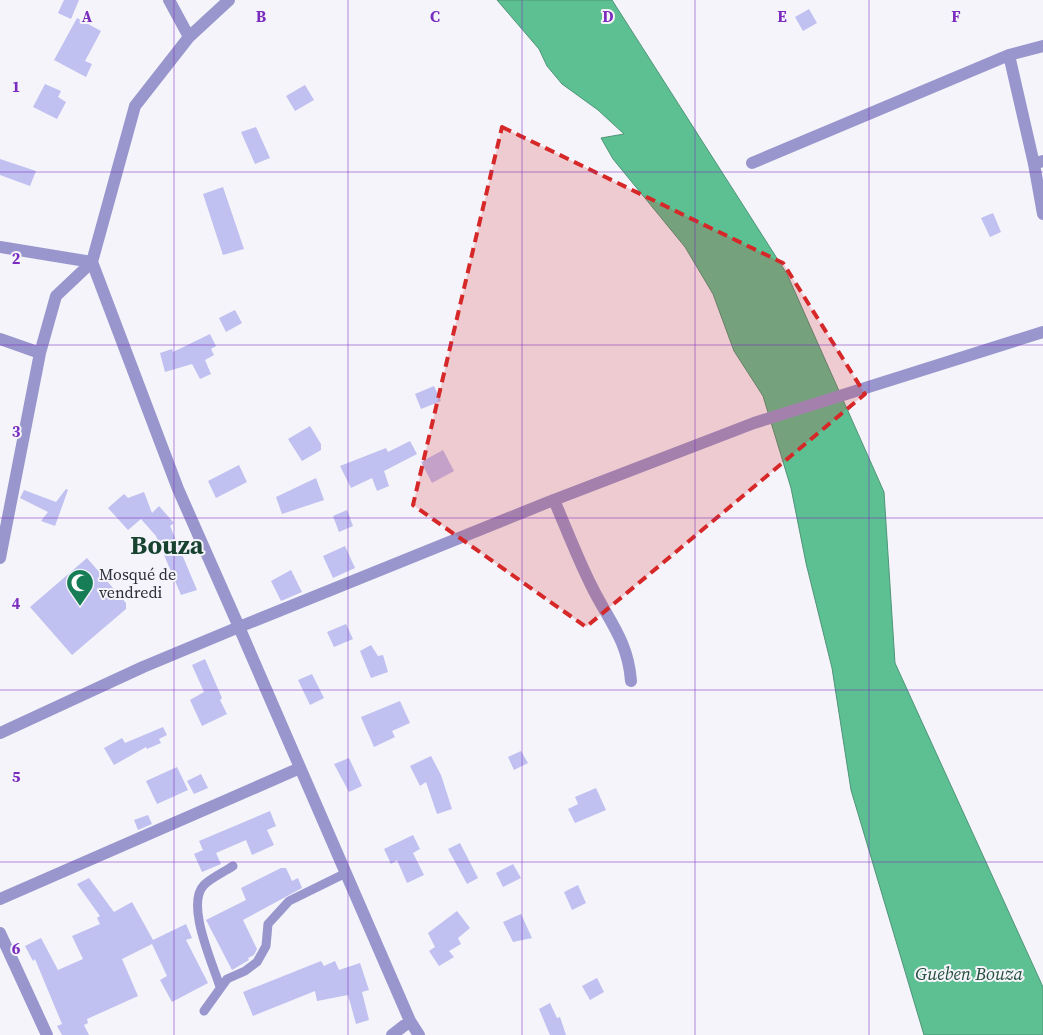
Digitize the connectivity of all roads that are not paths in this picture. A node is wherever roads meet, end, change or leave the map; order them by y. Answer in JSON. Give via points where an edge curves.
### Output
{"nodes":[{"id":1,"x":169,"y":0,"type":"edge"},
{"id":2,"x":229,"y":0,"type":"edge"},
{"id":3,"x":189,"y":37,"type":"junction"},
{"id":4,"x":1043,"y":46,"type":"edge"},
{"id":5,"x":1009,"y":55,"type":"junction"},
{"id":6,"x":1038,"y":163,"type":"edge"},
{"id":7,"x":752,"y":164,"type":"dead end"},
{"id":8,"x":1043,"y":214,"type":"edge"},
{"id":9,"x":0,"y":247,"type":"edge"},
{"id":10,"x":92,"y":262,"type":"junction"},
{"id":11,"x":1043,"y":332,"type":"edge"},
{"id":12,"x":0,"y":339,"type":"edge"},
{"id":13,"x":40,"y":354,"type":"junction"},
{"id":14,"x":554,"y":500,"type":"junction"},
{"id":15,"x":0,"y":558,"type":"edge"},
{"id":16,"x":239,"y":628,"type":"junction"},
{"id":17,"x":631,"y":681,"type":"dead end"},
{"id":18,"x":0,"y":733,"type":"edge"},
{"id":19,"x":300,"y":768,"type":"junction"},
{"id":20,"x":233,"y":866,"type":"dead end"},
{"id":21,"x":346,"y":873,"type":"junction"},
{"id":22,"x":0,"y":899,"type":"edge"},
{"id":23,"x":0,"y":933,"type":"edge"},
{"id":24,"x":220,"y":987,"type":"junction"},
{"id":25,"x":204,"y":1011,"type":"dead end"},
{"id":26,"x":410,"y":1022,"type":"junction"},
{"id":27,"x":47,"y":1035,"type":"edge"},
{"id":28,"x":392,"y":1035,"type":"edge"},
{"id":29,"x":419,"y":1035,"type":"edge"}],
"edges":[{"from":1,"to":3,"type":"street"},
{"from":2,"to":3,"type":"street"},
{"from":3,"to":10,"type":"street","via":[[135,106]]},
{"from":4,"to":5,"type":"street"},
{"from":5,"to":6,"type":"street"},
{"from":5,"to":7,"type":"street"},
{"from":6,"to":8,"type":"street"},
{"from":9,"to":10,"type":"street"},
{"from":10,"to":13,"type":"street","via":[[56,296]]},
{"from":10,"to":16,"type":"street","via":[[178,489]]},
{"from":11,"to":14,"type":"street","via":[[754,423]]},
{"from":12,"to":13,"type":"street"},
{"from":13,"to":15,"type":"street"},
{"from":14,"to":16,"type":"street"},
{"from":14,"to":17,"type":"street","via":[[591,586],[620,637],[629,660]]},
{"from":16,"to":18,"type":"street","via":[[143,667]]},
{"from":16,"to":19,"type":"street"},
{"from":19,"to":21,"type":"street"},
{"from":19,"to":22,"type":"street"},
{"from":20,"to":24,"type":"lane","via":[[204,885],[196,899],[198,920]]},
{"from":21,"to":24,"type":"lane","via":[[289,901],[268,924],[266,946],[257,962],[245,972],[227,979]]},
{"from":21,"to":26,"type":"street"},
{"from":23,"to":27,"type":"street"},
{"from":24,"to":25,"type":"lane"},
{"from":26,"to":28,"type":"street"},
{"from":26,"to":29,"type":"street"}]}
